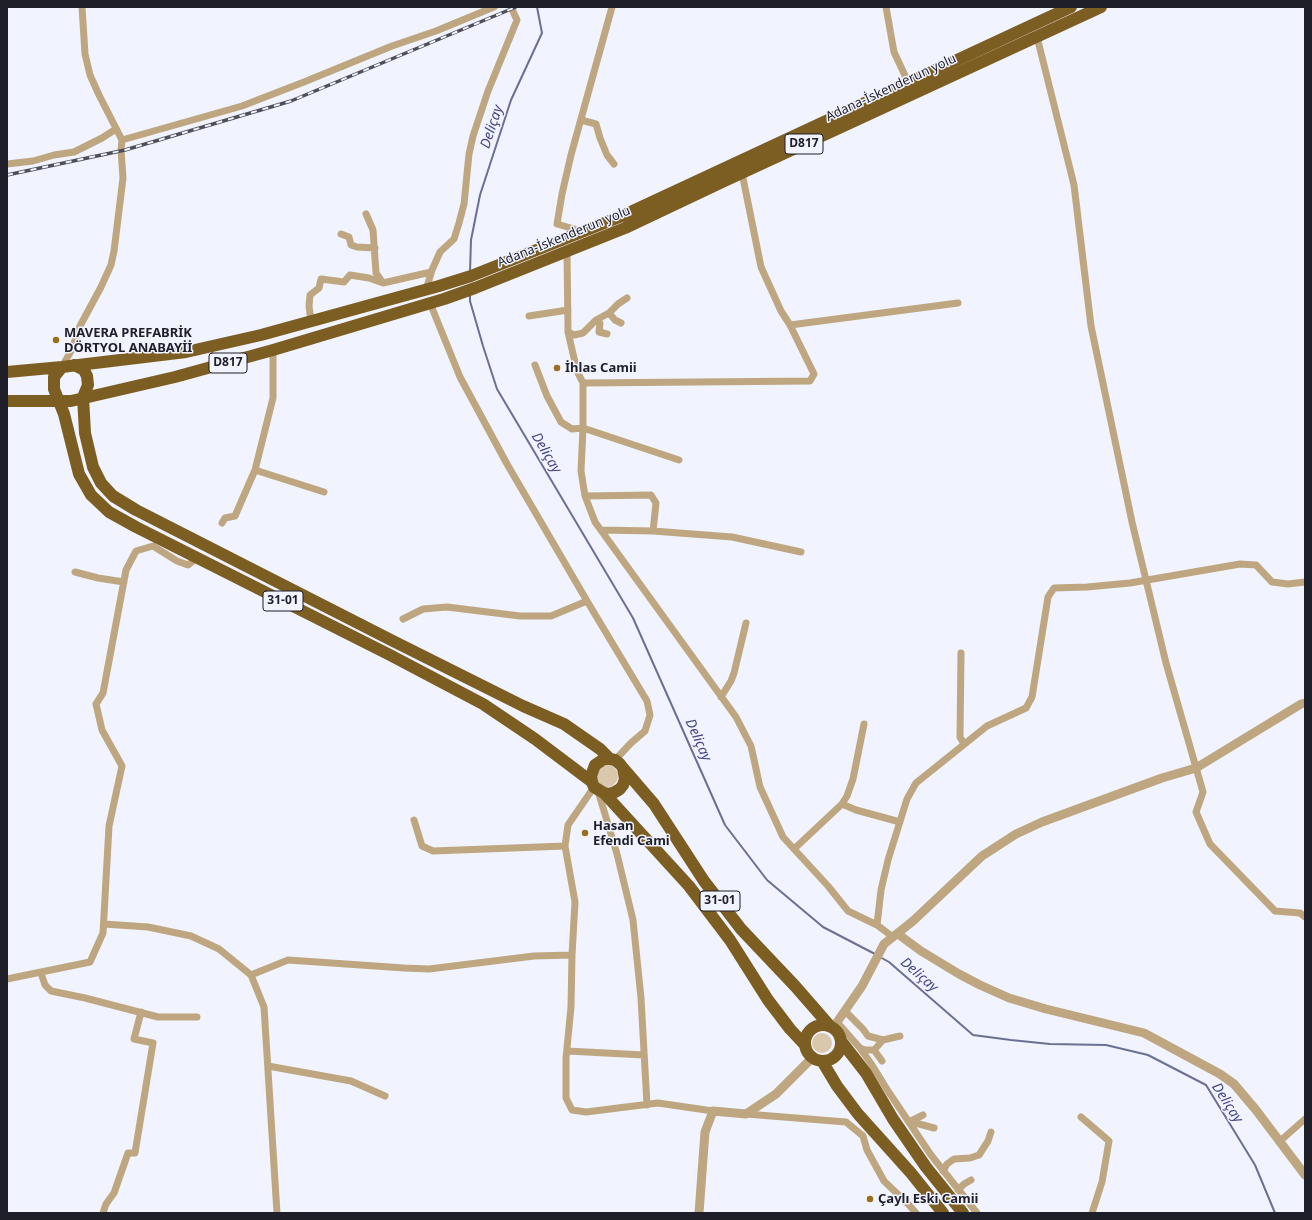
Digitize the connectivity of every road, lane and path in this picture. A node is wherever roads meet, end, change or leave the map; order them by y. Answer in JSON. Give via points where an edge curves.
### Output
{"nodes":[{"id":1,"x":82,"y":7,"type":"edge"},
{"id":2,"x":494,"y":7,"type":"edge"},
{"id":3,"x":511,"y":7,"type":"edge"},
{"id":4,"x":612,"y":7,"type":"edge"},
{"id":5,"x":886,"y":7,"type":"edge"},
{"id":6,"x":1071,"y":7,"type":"edge"},
{"id":7,"x":1101,"y":7,"type":"edge"},
{"id":8,"x":1037,"y":37,"type":"junction"},
{"id":9,"x":908,"y":82,"type":"junction"},
{"id":10,"x":581,"y":120,"type":"junction"},
{"id":11,"x":116,"y":128,"type":"junction"},
{"id":12,"x":122,"y":140,"type":"junction"},
{"id":13,"x":7,"y":164,"type":"edge"},
{"id":14,"x":614,"y":164,"type":"dead end"},
{"id":15,"x":742,"y":172,"type":"junction"},
{"id":16,"x":366,"y":214,"type":"dead end"},
{"id":17,"x":582,"y":231,"type":"junction"},
{"id":18,"x":341,"y":234,"type":"dead end"},
{"id":19,"x":375,"y":248,"type":"junction"},
{"id":20,"x":567,"y":251,"type":"junction"},
{"id":21,"x":431,"y":272,"type":"junction"},
{"id":22,"x":383,"y":283,"type":"junction"},
{"id":23,"x":426,"y":290,"type":"junction"},
{"id":24,"x":627,"y":298,"type":"dead end"},
{"id":25,"x":430,"y":303,"type":"junction"},
{"id":26,"x":958,"y":303,"type":"dead end"},
{"id":27,"x":568,"y":310,"type":"junction"},
{"id":28,"x":609,"y":314,"type":"junction"},
{"id":29,"x":529,"y":316,"type":"dead end"},
{"id":30,"x":596,"y":320,"type":"junction"},
{"id":31,"x":311,"y":321,"type":"junction"},
{"id":32,"x":621,"y":323,"type":"dead end"},
{"id":33,"x":790,"y":325,"type":"junction"},
{"id":34,"x":568,"y":332,"type":"junction"},
{"id":35,"x":607,"y":334,"type":"dead end"},
{"id":36,"x":273,"y":350,"type":"junction"},
{"id":37,"x":74,"y":365,"type":"junction"},
{"id":38,"x":535,"y":365,"type":"dead end"},
{"id":39,"x":62,"y":367,"type":"junction"},
{"id":40,"x":7,"y":372,"type":"edge"},
{"id":41,"x":583,"y":383,"type":"junction"},
{"id":42,"x":83,"y":397,"type":"junction"},
{"id":43,"x":59,"y":400,"type":"junction"},
{"id":44,"x":7,"y":401,"type":"edge"},
{"id":45,"x":583,"y":428,"type":"junction"},
{"id":46,"x":679,"y":460,"type":"dead end"},
{"id":47,"x":255,"y":470,"type":"junction"},
{"id":48,"x":324,"y":492,"type":"dead end"},
{"id":49,"x":585,"y":496,"type":"junction"},
{"id":50,"x":222,"y":523,"type":"dead end"},
{"id":51,"x":601,"y":530,"type":"junction"},
{"id":52,"x":653,"y":531,"type":"junction"},
{"id":53,"x":801,"y":552,"type":"dead end"},
{"id":54,"x":197,"y":558,"type":"junction"},
{"id":55,"x":75,"y":572,"type":"dead end"},
{"id":56,"x":1146,"y":580,"type":"junction"},
{"id":57,"x":124,"y":582,"type":"junction"},
{"id":58,"x":1305,"y":582,"type":"edge"},
{"id":59,"x":587,"y":601,"type":"junction"},
{"id":60,"x":403,"y":619,"type":"dead end"},
{"id":61,"x":746,"y":623,"type":"dead end"},
{"id":62,"x":961,"y":653,"type":"dead end"},
{"id":63,"x":721,"y":697,"type":"junction"},
{"id":64,"x":1305,"y":703,"type":"edge"},
{"id":65,"x":864,"y":724,"type":"dead end"},
{"id":66,"x":964,"y":744,"type":"junction"},
{"id":67,"x":616,"y":763,"type":"junction"},
{"id":68,"x":1196,"y":768,"type":"junction"},
{"id":69,"x":597,"y":788,"type":"junction"},
{"id":70,"x":842,"y":804,"type":"junction"},
{"id":71,"x":414,"y":820,"type":"dead end"},
{"id":72,"x":900,"y":822,"type":"junction"},
{"id":73,"x":565,"y":846,"type":"junction"},
{"id":74,"x":794,"y":849,"type":"junction"},
{"id":75,"x":1305,"y":917,"type":"edge"},
{"id":76,"x":104,"y":924,"type":"junction"},
{"id":77,"x":877,"y":925,"type":"junction"},
{"id":78,"x":896,"y":935,"type":"junction"},
{"id":79,"x":572,"y":956,"type":"junction"},
{"id":80,"x":41,"y":973,"type":"junction"},
{"id":81,"x":251,"y":974,"type":"junction"},
{"id":82,"x":7,"y":979,"type":"edge"},
{"id":83,"x":845,"y":1011,"type":"junction"},
{"id":84,"x":141,"y":1012,"type":"junction"},
{"id":85,"x":197,"y":1017,"type":"dead end"},
{"id":86,"x":833,"y":1025,"type":"junction"},
{"id":87,"x":900,"y":1036,"type":"dead end"},
{"id":88,"x":883,"y":1040,"type":"junction"},
{"id":89,"x":841,"y":1041,"type":"junction"},
{"id":90,"x":804,"y":1045,"type":"junction"},
{"id":91,"x":860,"y":1048,"type":"junction"},
{"id":92,"x":874,"y":1050,"type":"junction"},
{"id":93,"x":567,"y":1051,"type":"junction"},
{"id":94,"x":644,"y":1055,"type":"junction"},
{"id":95,"x":817,"y":1060,"type":"junction"},
{"id":96,"x":882,"y":1061,"type":"dead end"},
{"id":97,"x":268,"y":1066,"type":"junction"},
{"id":98,"x":385,"y":1096,"type":"dead end"},
{"id":99,"x":647,"y":1105,"type":"junction"},
{"id":100,"x":713,"y":1111,"type":"junction"},
{"id":101,"x":746,"y":1114,"type":"junction"},
{"id":102,"x":923,"y":1115,"type":"dead end"},
{"id":103,"x":1081,"y":1117,"type":"dead end"},
{"id":104,"x":1305,"y":1120,"type":"edge"},
{"id":105,"x":909,"y":1121,"type":"junction"},
{"id":106,"x":934,"y":1128,"type":"dead end"},
{"id":107,"x":992,"y":1132,"type":"dead end"},
{"id":108,"x":1280,"y":1142,"type":"junction"},
{"id":109,"x":943,"y":1171,"type":"junction"},
{"id":110,"x":1305,"y":1175,"type":"edge"},
{"id":111,"x":971,"y":1180,"type":"dead end"},
{"id":112,"x":958,"y":1190,"type":"junction"},
{"id":113,"x":103,"y":1213,"type":"edge"},
{"id":114,"x":277,"y":1213,"type":"edge"},
{"id":115,"x":699,"y":1213,"type":"edge"},
{"id":116,"x":916,"y":1213,"type":"edge"},
{"id":117,"x":943,"y":1213,"type":"edge"},
{"id":118,"x":963,"y":1213,"type":"edge"},
{"id":119,"x":977,"y":1213,"type":"edge"},
{"id":120,"x":1092,"y":1213,"type":"edge"}],
"edges":[{"from":1,"to":11,"type":"street","via":[[85,54],[90,75]]},
{"from":2,"to":12,"type":"street","via":[[242,106]]},
{"from":3,"to":21,"type":"street","via":[[517,20],[473,136],[460,223],[454,239],[440,252]]},
{"from":4,"to":10,"type":"street"},
{"from":5,"to":9,"type":"street","via":[[894,52]]},
{"from":6,"to":9,"type":"highway","number":"D817"},
{"from":7,"to":8,"type":"highway","name":"Adana-İskenderun yolu","number":"D817"},
{"from":8,"to":15,"type":"highway","name":"Adana-İskenderun yolu","number":"D817"},
{"from":8,"to":56,"type":"street","via":[[1074,186],[1091,326]]},
{"from":9,"to":17,"type":"highway","number":"D817","via":[[622,216]]},
{"from":10,"to":14,"type":"street","via":[[596,124],[607,155]]},
{"from":10,"to":17,"type":"street","via":[[557,224]]},
{"from":11,"to":12,"type":"street"},
{"from":11,"to":13,"type":"street","via":[[74,152]]},
{"from":12,"to":39,"type":"street","via":[[123,178],[111,265]]},
{"from":15,"to":20,"type":"highway","name":"Adana-İskenderun yolu","number":"D817","via":[[625,228]]},
{"from":15,"to":33,"type":"street","via":[[761,266]]},
{"from":16,"to":19,"type":"street","via":[[373,230]]},
{"from":17,"to":23,"type":"highway","number":"D817","via":[[502,264]]},
{"from":18,"to":19,"type":"street","via":[[349,237],[351,245]]},
{"from":19,"to":22,"type":"street","via":[[376,273]]},
{"from":20,"to":25,"type":"highway","name":"Adana-İskenderun yolu","number":"D817"},
{"from":20,"to":27,"type":"street"},
{"from":21,"to":22,"type":"street"},
{"from":21,"to":23,"type":"street"},
{"from":22,"to":31,"type":"street","via":[[350,275],[344,282],[321,279],[319,288],[310,295]]},
{"from":23,"to":31,"type":"highway","number":"D817"},
{"from":24,"to":28,"type":"street"},
{"from":25,"to":36,"type":"highway","name":"Adana-İskenderun yolu","number":"D817"},
{"from":25,"to":59,"type":"street","via":[[460,377],[507,464]]},
{"from":26,"to":33,"type":"street"},
{"from":27,"to":29,"type":"street"},
{"from":27,"to":34,"type":"street"},
{"from":28,"to":30,"type":"street"},
{"from":28,"to":32,"type":"street"},
{"from":30,"to":34,"type":"street","via":[[583,333],[574,335]]},
{"from":30,"to":35,"type":"street","via":[[600,323],[599,332]]},
{"from":31,"to":37,"type":"highway","number":"D817","via":[[186,352]]},
{"from":33,"to":41,"type":"street","via":[[814,374],[810,381]]},
{"from":34,"to":41,"type":"street","via":[[577,371]]},
{"from":36,"to":42,"type":"highway","name":"Adana-İskenderun yolu","number":"D817","via":[[174,377]]},
{"from":36,"to":47,"type":"street","via":[[273,398]]},
{"from":37,"to":39,"type":"highway","number":"D817"},
{"from":37,"to":42,"type":"highway","number":"31-01","via":[[84,370],[87,376],[88,385]]},
{"from":38,"to":45,"type":"street","via":[[561,422],[572,429]]},
{"from":39,"to":40,"type":"highway","number":"D817"},
{"from":39,"to":43,"type":"highway","number":"31-01","via":[[54,377],[54,389]]},
{"from":41,"to":45,"type":"street"},
{"from":42,"to":43,"type":"highway","name":"Adana-İskenderun yolu","number":"D817","via":[[71,401]]},
{"from":42,"to":67,"type":"highway","number":"31-01","via":[[85,433],[93,467],[113,496],[386,638],[564,724]]},
{"from":43,"to":44,"type":"highway","name":"Adana-İskenderun yolu","number":"D817"},
{"from":43,"to":54,"type":"highway","number":"31-01","via":[[79,474],[91,495],[109,512]]},
{"from":45,"to":46,"type":"street"},
{"from":45,"to":49,"type":"street","via":[[581,472]]},
{"from":47,"to":48,"type":"street"},
{"from":47,"to":50,"type":"street","via":[[235,516],[225,518]]},
{"from":49,"to":51,"type":"street"},
{"from":49,"to":52,"type":"street","via":[[651,495],[656,503]]},
{"from":51,"to":52,"type":"street"},
{"from":51,"to":63,"type":"street"},
{"from":52,"to":53,"type":"street","via":[[732,537]]},
{"from":54,"to":57,"type":"street","via":[[188,564],[177,561],[152,546],[136,551],[126,570]]},
{"from":54,"to":69,"type":"highway","number":"31-01","via":[[483,704],[535,739]]},
{"from":55,"to":57,"type":"street"},
{"from":56,"to":58,"type":"street","via":[[1240,564],[1256,565],[1272,582]]},
{"from":56,"to":66,"type":"street","via":[[1054,588],[1048,597],[1032,697],[1026,708],[987,726]]},
{"from":56,"to":68,"type":"street","via":[[1166,663]]},
{"from":57,"to":76,"type":"street","via":[[103,693],[96,704],[102,730],[122,766],[109,826]]},
{"from":59,"to":60,"type":"street","via":[[551,616],[520,616],[446,607],[423,609]]},
{"from":59,"to":67,"type":"street","via":[[647,701],[650,715],[645,731],[631,743]]},
{"from":61,"to":63,"type":"street","via":[[734,673]]},
{"from":62,"to":66,"type":"street","via":[[960,737]]},
{"from":63,"to":74,"type":"street","via":[[736,717],[751,746],[760,787],[783,837]]},
{"from":64,"to":68,"type":"street"},
{"from":65,"to":70,"type":"street","via":[[853,779]]},
{"from":66,"to":72,"type":"street","via":[[916,783]]},
{"from":67,"to":69,"type":"highway","via":[[604,759],[595,765],[591,776]]},
{"from":67,"to":69,"type":"highway","via":[[625,779],[620,789],[609,794]]},
{"from":67,"to":86,"type":"highway","number":"31-01","via":[[654,804],[704,881],[741,929]]},
{"from":68,"to":75,"type":"street","via":[[1203,792],[1196,812],[1210,844],[1275,911],[1300,913]]},
{"from":68,"to":78,"type":"street","via":[[1162,778],[1016,834],[982,856]]},
{"from":69,"to":73,"type":"street","via":[[568,825]]},
{"from":69,"to":90,"type":"highway","number":"31-01","via":[[689,886],[730,940],[768,1000]]},
{"from":69,"to":94,"type":"street","via":[[633,920]]},
{"from":70,"to":72,"type":"street"},
{"from":70,"to":74,"type":"street"},
{"from":71,"to":73,"type":"street","via":[[422,846],[433,851]]},
{"from":72,"to":77,"type":"street","via":[[881,890]]},
{"from":73,"to":79,"type":"street","via":[[575,902]]},
{"from":74,"to":77,"type":"street","via":[[848,911]]},
{"from":76,"to":80,"type":"street","via":[[103,933],[90,962]]},
{"from":76,"to":81,"type":"street","via":[[148,927],[191,936],[219,949]]},
{"from":77,"to":78,"type":"street"},
{"from":78,"to":83,"type":"street","via":[[884,944],[862,986]]},
{"from":78,"to":108,"type":"street","via":[[959,974],[1009,998],[1144,1033],[1194,1058],[1234,1084]]},
{"from":79,"to":81,"type":"street","via":[[534,956],[429,969],[288,960]]},
{"from":79,"to":93,"type":"street"},
{"from":80,"to":82,"type":"street"},
{"from":80,"to":84,"type":"street","via":[[44,985],[51,991]]},
{"from":81,"to":97,"type":"street","via":[[264,1007]]},
{"from":83,"to":86,"type":"street"},
{"from":83,"to":88,"type":"street","via":[[868,1036]]},
{"from":84,"to":85,"type":"street","via":[[158,1017]]},
{"from":84,"to":113,"type":"street","via":[[134,1039],[153,1043],[135,1153],[128,1153],[114,1193]]},
{"from":86,"to":89,"type":"highway"},
{"from":86,"to":90,"type":"highway","via":[[814,1027],[806,1034]]},
{"from":86,"to":91,"type":"street"},
{"from":87,"to":88,"type":"street"},
{"from":88,"to":92,"type":"street"},
{"from":89,"to":95,"type":"highway","via":[[836,1056],[832,1059]]},
{"from":89,"to":118,"type":"highway","via":[[866,1073],[926,1167]]},
{"from":90,"to":95,"type":"highway"},
{"from":91,"to":92,"type":"street"},
{"from":91,"to":105,"type":"street"},
{"from":92,"to":96,"type":"street"},
{"from":93,"to":94,"type":"street"},
{"from":93,"to":99,"type":"street","via":[[566,1098],[572,1110],[586,1112]]},
{"from":94,"to":99,"type":"street"},
{"from":95,"to":101,"type":"street","via":[[776,1094]]},
{"from":95,"to":117,"type":"highway","via":[[858,1114]]},
{"from":97,"to":98,"type":"street","via":[[351,1081]]},
{"from":97,"to":114,"type":"street"},
{"from":99,"to":100,"type":"street","via":[[658,1103]]},
{"from":100,"to":101,"type":"street"},
{"from":100,"to":115,"type":"street","via":[[704,1132]]},
{"from":101,"to":116,"type":"street","via":[[846,1122],[863,1136],[866,1150],[884,1181]]},
{"from":102,"to":105,"type":"street"},
{"from":103,"to":120,"type":"street","via":[[1109,1141],[1102,1182]]},
{"from":104,"to":108,"type":"street"},
{"from":105,"to":106,"type":"street"},
{"from":105,"to":109,"type":"street"},
{"from":107,"to":109,"type":"street","via":[[979,1155],[954,1158]]},
{"from":108,"to":110,"type":"street"},
{"from":109,"to":112,"type":"street"},
{"from":111,"to":112,"type":"street"},
{"from":112,"to":119,"type":"street"}]}
